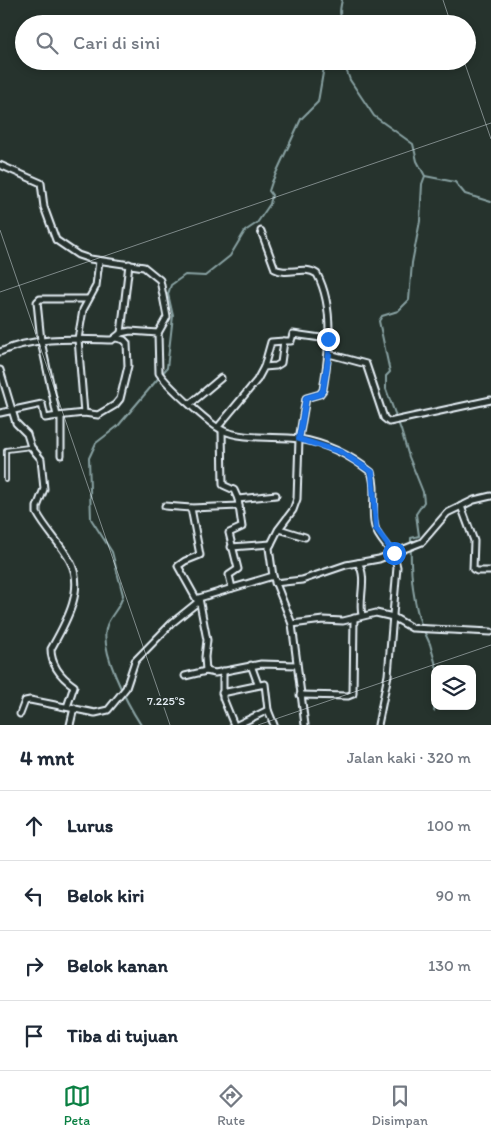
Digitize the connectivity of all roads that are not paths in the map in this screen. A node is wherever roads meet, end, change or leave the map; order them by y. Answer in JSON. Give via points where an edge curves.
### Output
{"nodes":[{"id":1,"x":0,"y":165,"type":"edge"},
{"id":2,"x":261,"y":231,"type":"dead end"},
{"id":3,"x":99,"y":260,"type":"junction"},
{"id":4,"x":129,"y":264,"type":"junction"},
{"id":5,"x":88,"y":299,"type":"junction"},
{"id":6,"x":121,"y":333,"type":"junction"},
{"id":7,"x":158,"y":333,"type":"junction"},
{"id":8,"x":116,"y":338,"type":"junction"},
{"id":9,"x":78,"y":339,"type":"junction"},
{"id":10,"x":328,"y":339,"type":"junction"},
{"id":11,"x":41,"y":341,"type":"junction"},
{"id":12,"x":284,"y":341,"type":"junction"},
{"id":13,"x":0,"y":352,"type":"edge"},
{"id":14,"x":329,"y":354,"type":"junction"},
{"id":15,"x":264,"y":367,"type":"junction"},
{"id":16,"x":0,"y":370,"type":"edge"},
{"id":17,"x":221,"y":378,"type":"dead end"},
{"id":18,"x":491,"y":400,"type":"edge"},
{"id":19,"x":190,"y":404,"type":"junction"},
{"id":20,"x":12,"y":410,"type":"junction"},
{"id":21,"x":0,"y":413,"type":"edge"},
{"id":22,"x":84,"y":413,"type":"junction"},
{"id":23,"x":60,"y":417,"type":"junction"},
{"id":24,"x":220,"y":428,"type":"junction"},
{"id":25,"x":299,"y":439,"type":"junction"},
{"id":26,"x":31,"y":446,"type":"junction"},
{"id":27,"x":61,"y":455,"type":"dead end"},
{"id":28,"x":6,"y":480,"type":"dead end"},
{"id":29,"x":276,"y":495,"type":"dead end"},
{"id":30,"x":491,"y":496,"type":"edge"},
{"id":31,"x":238,"y":499,"type":"junction"},
{"id":32,"x":165,"y":506,"type":"dead end"},
{"id":33,"x":239,"y":506,"type":"junction"},
{"id":34,"x":461,"y":506,"type":"junction"},
{"id":35,"x":192,"y":508,"type":"junction"},
{"id":36,"x":279,"y":529,"type":"junction"},
{"id":37,"x":305,"y":538,"type":"dead end"},
{"id":38,"x":271,"y":544,"type":"junction"},
{"id":39,"x":232,"y":547,"type":"junction"},
{"id":40,"x":394,"y":553,"type":"junction"},
{"id":41,"x":358,"y":563,"type":"junction"},
{"id":42,"x":491,"y":571,"type":"edge"},
{"id":43,"x":272,"y":576,"type":"junction"},
{"id":44,"x":275,"y":583,"type":"junction"},
{"id":45,"x":232,"y":588,"type":"junction"},
{"id":46,"x":198,"y":602,"type":"junction"},
{"id":47,"x":362,"y":615,"type":"junction"},
{"id":48,"x":392,"y":617,"type":"junction"},
{"id":49,"x":354,"y":618,"type":"junction"},
{"id":50,"x":292,"y":624,"type":"junction"},
{"id":51,"x":491,"y":632,"type":"edge"},
{"id":52,"x":251,"y":665,"type":"junction"},
{"id":53,"x":296,"y":665,"type":"junction"},
{"id":54,"x":206,"y":671,"type":"junction"},
{"id":55,"x":223,"y":671,"type":"junction"},
{"id":56,"x":185,"y":676,"type":"dead end"},
{"id":57,"x":258,"y":684,"type":"junction"},
{"id":58,"x":222,"y":693,"type":"junction"},
{"id":59,"x":300,"y":695,"type":"junction"},
{"id":60,"x":67,"y":707,"type":"junction"},
{"id":61,"x":74,"y":708,"type":"junction"},
{"id":62,"x":268,"y":710,"type":"junction"},
{"id":63,"x":20,"y":714,"type":"dead end"},
{"id":64,"x":70,"y":725,"type":"edge"},
{"id":65,"x":235,"y":725,"type":"edge"},
{"id":66,"x":274,"y":725,"type":"edge"},
{"id":67,"x":305,"y":725,"type":"edge"},
{"id":68,"x":378,"y":725,"type":"edge"}],
"edges":[{"from":1,"to":3,"type":"street","via":[[40,182],[44,207],[56,240],[78,255]]},
{"from":2,"to":10,"type":"street","via":[[275,269],[305,270],[317,274],[325,295]]},
{"from":3,"to":4,"type":"street"},
{"from":3,"to":5,"type":"street","via":[[96,286]]},
{"from":4,"to":6,"type":"street"},
{"from":4,"to":7,"type":"street","via":[[144,266],[160,280],[168,317]]},
{"from":5,"to":9,"type":"street","via":[[81,316]]},
{"from":5,"to":11,"type":"street","via":[[40,299],[37,302]]},
{"from":6,"to":7,"type":"street"},
{"from":6,"to":8,"type":"street"},
{"from":7,"to":19,"type":"street","via":[[159,373]]},
{"from":8,"to":9,"type":"street"},
{"from":8,"to":22,"type":"street","via":[[124,340],[128,351],[120,399],[98,415]]},
{"from":9,"to":11,"type":"street"},
{"from":9,"to":22,"type":"street"},
{"from":10,"to":12,"type":"street","via":[[293,334],[291,341]]},
{"from":10,"to":14,"type":"street"},
{"from":11,"to":13,"type":"street"},
{"from":11,"to":23,"type":"street"},
{"from":12,"to":15,"type":"street","via":[[271,342]]},
{"from":12,"to":15,"type":"street","via":[[281,363]]},
{"from":14,"to":18,"type":"street","via":[[366,364],[384,418],[389,422]]},
{"from":14,"to":25,"type":"street","via":[[322,392],[306,398]]},
{"from":15,"to":24,"type":"street"},
{"from":16,"to":20,"type":"street"},
{"from":17,"to":19,"type":"street"},
{"from":19,"to":24,"type":"street"},
{"from":20,"to":21,"type":"street"},
{"from":20,"to":23,"type":"street","via":[[42,404],[45,418]]},
{"from":20,"to":26,"type":"street","via":[[16,424],[26,434]]},
{"from":22,"to":23,"type":"street"},
{"from":23,"to":27,"type":"street"},
{"from":24,"to":25,"type":"street","via":[[265,437]]},
{"from":24,"to":31,"type":"street","via":[[223,485],[234,490]]},
{"from":25,"to":36,"type":"street","via":[[296,499],[293,510]]},
{"from":25,"to":40,"type":"street","via":[[341,452],[372,472],[376,529]]},
{"from":26,"to":28,"type":"lane","via":[[6,450]]},
{"from":26,"to":60,"type":"street","via":[[41,459],[44,476],[37,513],[71,562],[76,585],[75,597],[51,648],[61,678],[74,686]]},
{"from":29,"to":31,"type":"street"},
{"from":30,"to":34,"type":"street"},
{"from":31,"to":33,"type":"street"},
{"from":32,"to":35,"type":"street"},
{"from":33,"to":35,"type":"street"},
{"from":33,"to":39,"type":"street","via":[[242,527],[229,533]]},
{"from":34,"to":40,"type":"street","via":[[448,513],[422,542]]},
{"from":34,"to":42,"type":"street","via":[[474,541],[473,569]]},
{"from":35,"to":46,"type":"street","via":[[200,555],[178,566]]},
{"from":36,"to":37,"type":"street"},
{"from":36,"to":38,"type":"street"},
{"from":38,"to":39,"type":"street"},
{"from":38,"to":43,"type":"street"},
{"from":39,"to":45,"type":"street","via":[[238,569],[229,575]]},
{"from":40,"to":41,"type":"street"},
{"from":40,"to":48,"type":"street","via":[[397,567]]},
{"from":41,"to":44,"type":"street","via":[[297,581]]},
{"from":41,"to":47,"type":"street","via":[[363,578]]},
{"from":43,"to":44,"type":"street"},
{"from":43,"to":45,"type":"street"},
{"from":44,"to":50,"type":"street"},
{"from":45,"to":46,"type":"street","via":[[202,596]]},
{"from":46,"to":54,"type":"street","via":[[207,640]]},
{"from":46,"to":61,"type":"street","via":[[138,657],[126,688],[108,710],[102,713]]},
{"from":47,"to":48,"type":"street","via":[[376,613]]},
{"from":47,"to":49,"type":"street"},
{"from":48,"to":51,"type":"street","via":[[412,628]]},
{"from":48,"to":68,"type":"street","via":[[388,675]]},
{"from":49,"to":50,"type":"street"},
{"from":49,"to":59,"type":"street","via":[[353,694]]},
{"from":50,"to":53,"type":"street"},
{"from":52,"to":53,"type":"street"},
{"from":52,"to":55,"type":"street"},
{"from":52,"to":57,"type":"street"},
{"from":53,"to":59,"type":"street"},
{"from":54,"to":55,"type":"street","via":[[210,674]]},
{"from":54,"to":56,"type":"street"},
{"from":55,"to":58,"type":"street"},
{"from":57,"to":58,"type":"street"},
{"from":57,"to":62,"type":"street","via":[[265,684],[267,688]]},
{"from":58,"to":65,"type":"street"},
{"from":59,"to":67,"type":"street"},
{"from":60,"to":61,"type":"street"},
{"from":60,"to":63,"type":"street","via":[[27,700]]},
{"from":61,"to":64,"type":"street"},
{"from":62,"to":65,"type":"street"},
{"from":62,"to":66,"type":"street"}]}
